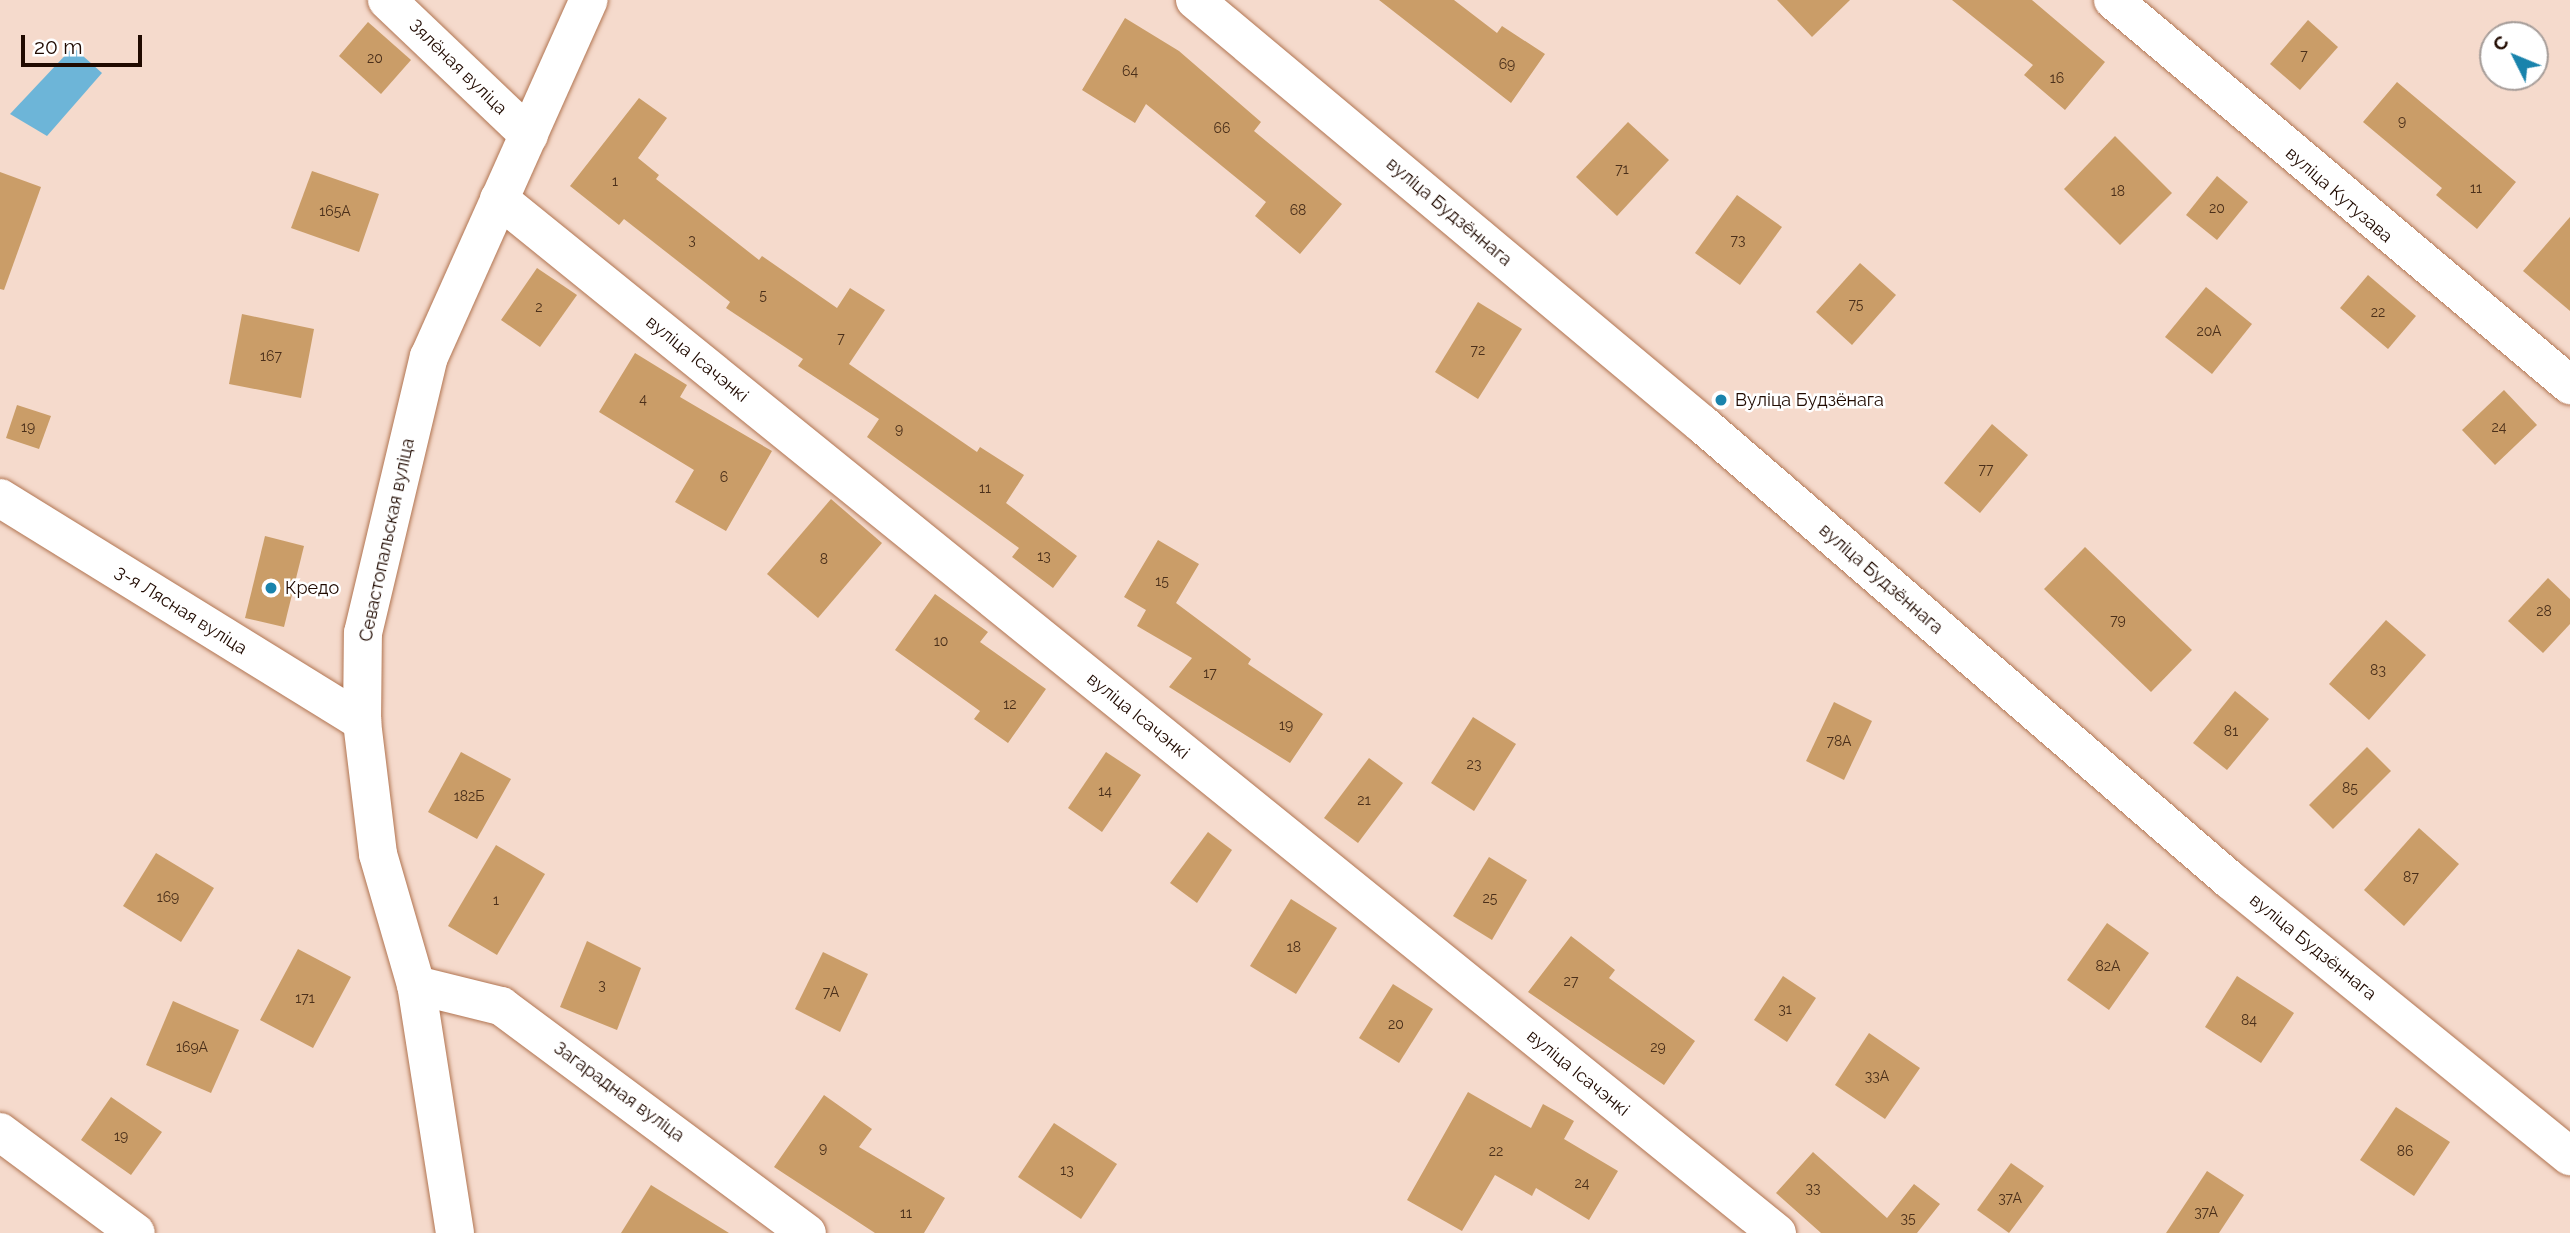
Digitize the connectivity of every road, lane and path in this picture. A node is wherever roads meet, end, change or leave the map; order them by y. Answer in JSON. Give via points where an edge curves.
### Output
{"nodes":[{"id":1,"x":387,"y":0,"type":"edge"},
{"id":2,"x":589,"y":0,"type":"edge"},
{"id":3,"x":1195,"y":0,"type":"edge"},
{"id":4,"x":2113,"y":0,"type":"edge"},
{"id":5,"x":529,"y":135,"type":"junction"},
{"id":6,"x":499,"y":199,"type":"junction"},
{"id":7,"x":2570,"y":385,"type":"edge"},
{"id":8,"x":0,"y":498,"type":"edge"},
{"id":9,"x":362,"y":722,"type":"junction"},
{"id":10,"x":416,"y":985,"type":"junction"},
{"id":11,"x":0,"y":1132,"type":"edge"},
{"id":12,"x":2570,"y":1156,"type":"edge"},
{"id":13,"x":136,"y":1233,"type":"edge"},
{"id":14,"x":455,"y":1233,"type":"edge"},
{"id":15,"x":807,"y":1233,"type":"edge"},
{"id":16,"x":1777,"y":1233,"type":"edge"}],
"edges":[{"from":1,"to":5,"type":"street","name":"Зялёная вуліца"},
{"from":2,"to":5,"type":"street","name":"Севастопальская вуліца"},
{"from":3,"to":12,"type":"street","name":"вуліца Будзённага","via":[[1702,424],[2230,880]]},
{"from":4,"to":7,"type":"street","name":"вуліца Кутузава"},
{"from":5,"to":6,"type":"street","name":"Севастопальская вуліца"},
{"from":6,"to":9,"type":"street","name":"Севастопальская вуліца","via":[[429,357],[363,633]]},
{"from":6,"to":16,"type":"street","name":"вуліца Ісачэнкі"},
{"from":8,"to":9,"type":"street","name":"3-я Лясная вуліца"},
{"from":9,"to":10,"type":"street","name":"Севастопальская вуліца","via":[[378,854]]},
{"from":10,"to":14,"type":"street","name":"Севастопальская вуліца"},
{"from":10,"to":15,"type":"street","name":"Загарадная вуліца","via":[[501,1006]]},
{"from":11,"to":13,"type":"street"}]}
